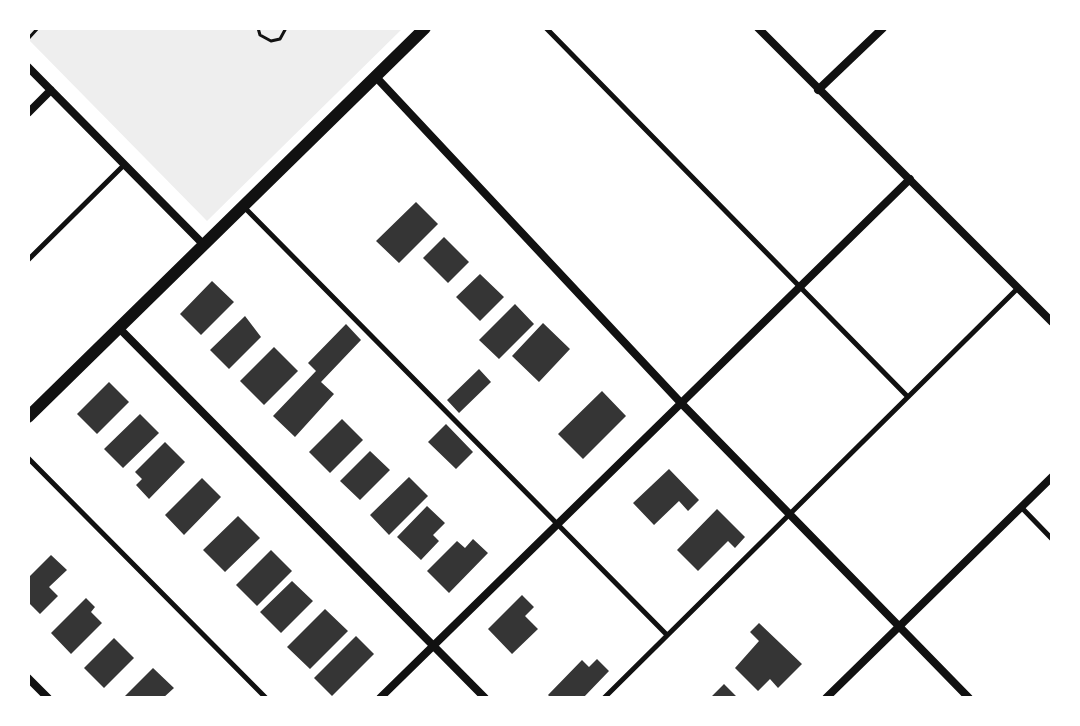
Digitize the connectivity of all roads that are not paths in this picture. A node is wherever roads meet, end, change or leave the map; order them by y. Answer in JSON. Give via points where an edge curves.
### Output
{"nodes":[{"id":1,"x":425,"y":28,"type":"edge"},
{"id":2,"x":546,"y":28,"type":"edge"},
{"id":3,"x":758,"y":28,"type":"edge"},
{"id":4,"x":883,"y":28,"type":"edge"},
{"id":5,"x":28,"y":67,"type":"edge"},
{"id":6,"x":375,"y":76,"type":"junction"},
{"id":7,"x":51,"y":90,"type":"junction"},
{"id":8,"x":818,"y":90,"type":"junction"},
{"id":9,"x":28,"y":113,"type":"edge"},
{"id":10,"x":125,"y":165,"type":"junction"},
{"id":11,"x":910,"y":179,"type":"junction"},
{"id":12,"x":243,"y":206,"type":"junction"},
{"id":13,"x":204,"y":245,"type":"junction"},
{"id":14,"x":28,"y":260,"type":"edge"},
{"id":15,"x":799,"y":287,"type":"junction"},
{"id":16,"x":1018,"y":288,"type":"junction"},
{"id":17,"x":1052,"y":322,"type":"edge"},
{"id":18,"x":119,"y":328,"type":"junction"},
{"id":19,"x":908,"y":397,"type":"junction"},
{"id":20,"x":681,"y":403,"type":"junction"},
{"id":21,"x":28,"y":417,"type":"edge"},
{"id":22,"x":28,"y":458,"type":"edge"},
{"id":23,"x":1052,"y":477,"type":"edge"},
{"id":24,"x":1021,"y":507,"type":"junction"},
{"id":25,"x":790,"y":514,"type":"junction"},
{"id":26,"x":557,"y":525,"type":"junction"},
{"id":27,"x":1052,"y":539,"type":"edge"},
{"id":28,"x":899,"y":626,"type":"junction"},
{"id":29,"x":667,"y":635,"type":"junction"},
{"id":30,"x":434,"y":646,"type":"junction"},
{"id":31,"x":28,"y":678,"type":"edge"},
{"id":32,"x":48,"y":698,"type":"edge"},
{"id":33,"x":266,"y":698,"type":"edge"},
{"id":34,"x":380,"y":698,"type":"edge"},
{"id":35,"x":485,"y":698,"type":"edge"},
{"id":36,"x":604,"y":698,"type":"edge"},
{"id":37,"x":826,"y":698,"type":"edge"},
{"id":38,"x":969,"y":698,"type":"edge"}],
"edges":[{"from":1,"to":6,"type":"street"},
{"from":2,"to":15,"type":"lane"},
{"from":3,"to":8,"type":"street"},
{"from":4,"to":8,"type":"street"},
{"from":5,"to":7,"type":"street"},
{"from":6,"to":12,"type":"street"},
{"from":6,"to":20,"type":"street"},
{"from":7,"to":9,"type":"street"},
{"from":7,"to":10,"type":"street"},
{"from":8,"to":11,"type":"street"},
{"from":10,"to":13,"type":"street"},
{"from":10,"to":14,"type":"lane"},
{"from":11,"to":15,"type":"street"},
{"from":11,"to":16,"type":"street"},
{"from":12,"to":13,"type":"street"},
{"from":12,"to":26,"type":"lane"},
{"from":13,"to":18,"type":"street"},
{"from":15,"to":19,"type":"lane"},
{"from":15,"to":20,"type":"street"},
{"from":16,"to":17,"type":"street"},
{"from":16,"to":19,"type":"lane"},
{"from":18,"to":21,"type":"street"},
{"from":18,"to":30,"type":"street"},
{"from":19,"to":25,"type":"lane"},
{"from":20,"to":25,"type":"street"},
{"from":20,"to":26,"type":"street"},
{"from":22,"to":33,"type":"lane"},
{"from":23,"to":24,"type":"street"},
{"from":24,"to":27,"type":"lane"},
{"from":24,"to":28,"type":"street"},
{"from":25,"to":28,"type":"street"},
{"from":25,"to":29,"type":"lane"},
{"from":26,"to":29,"type":"lane"},
{"from":26,"to":30,"type":"street"},
{"from":28,"to":37,"type":"street"},
{"from":28,"to":38,"type":"street"},
{"from":29,"to":36,"type":"lane"},
{"from":30,"to":34,"type":"street"},
{"from":30,"to":35,"type":"street"},
{"from":31,"to":32,"type":"street"}]}
